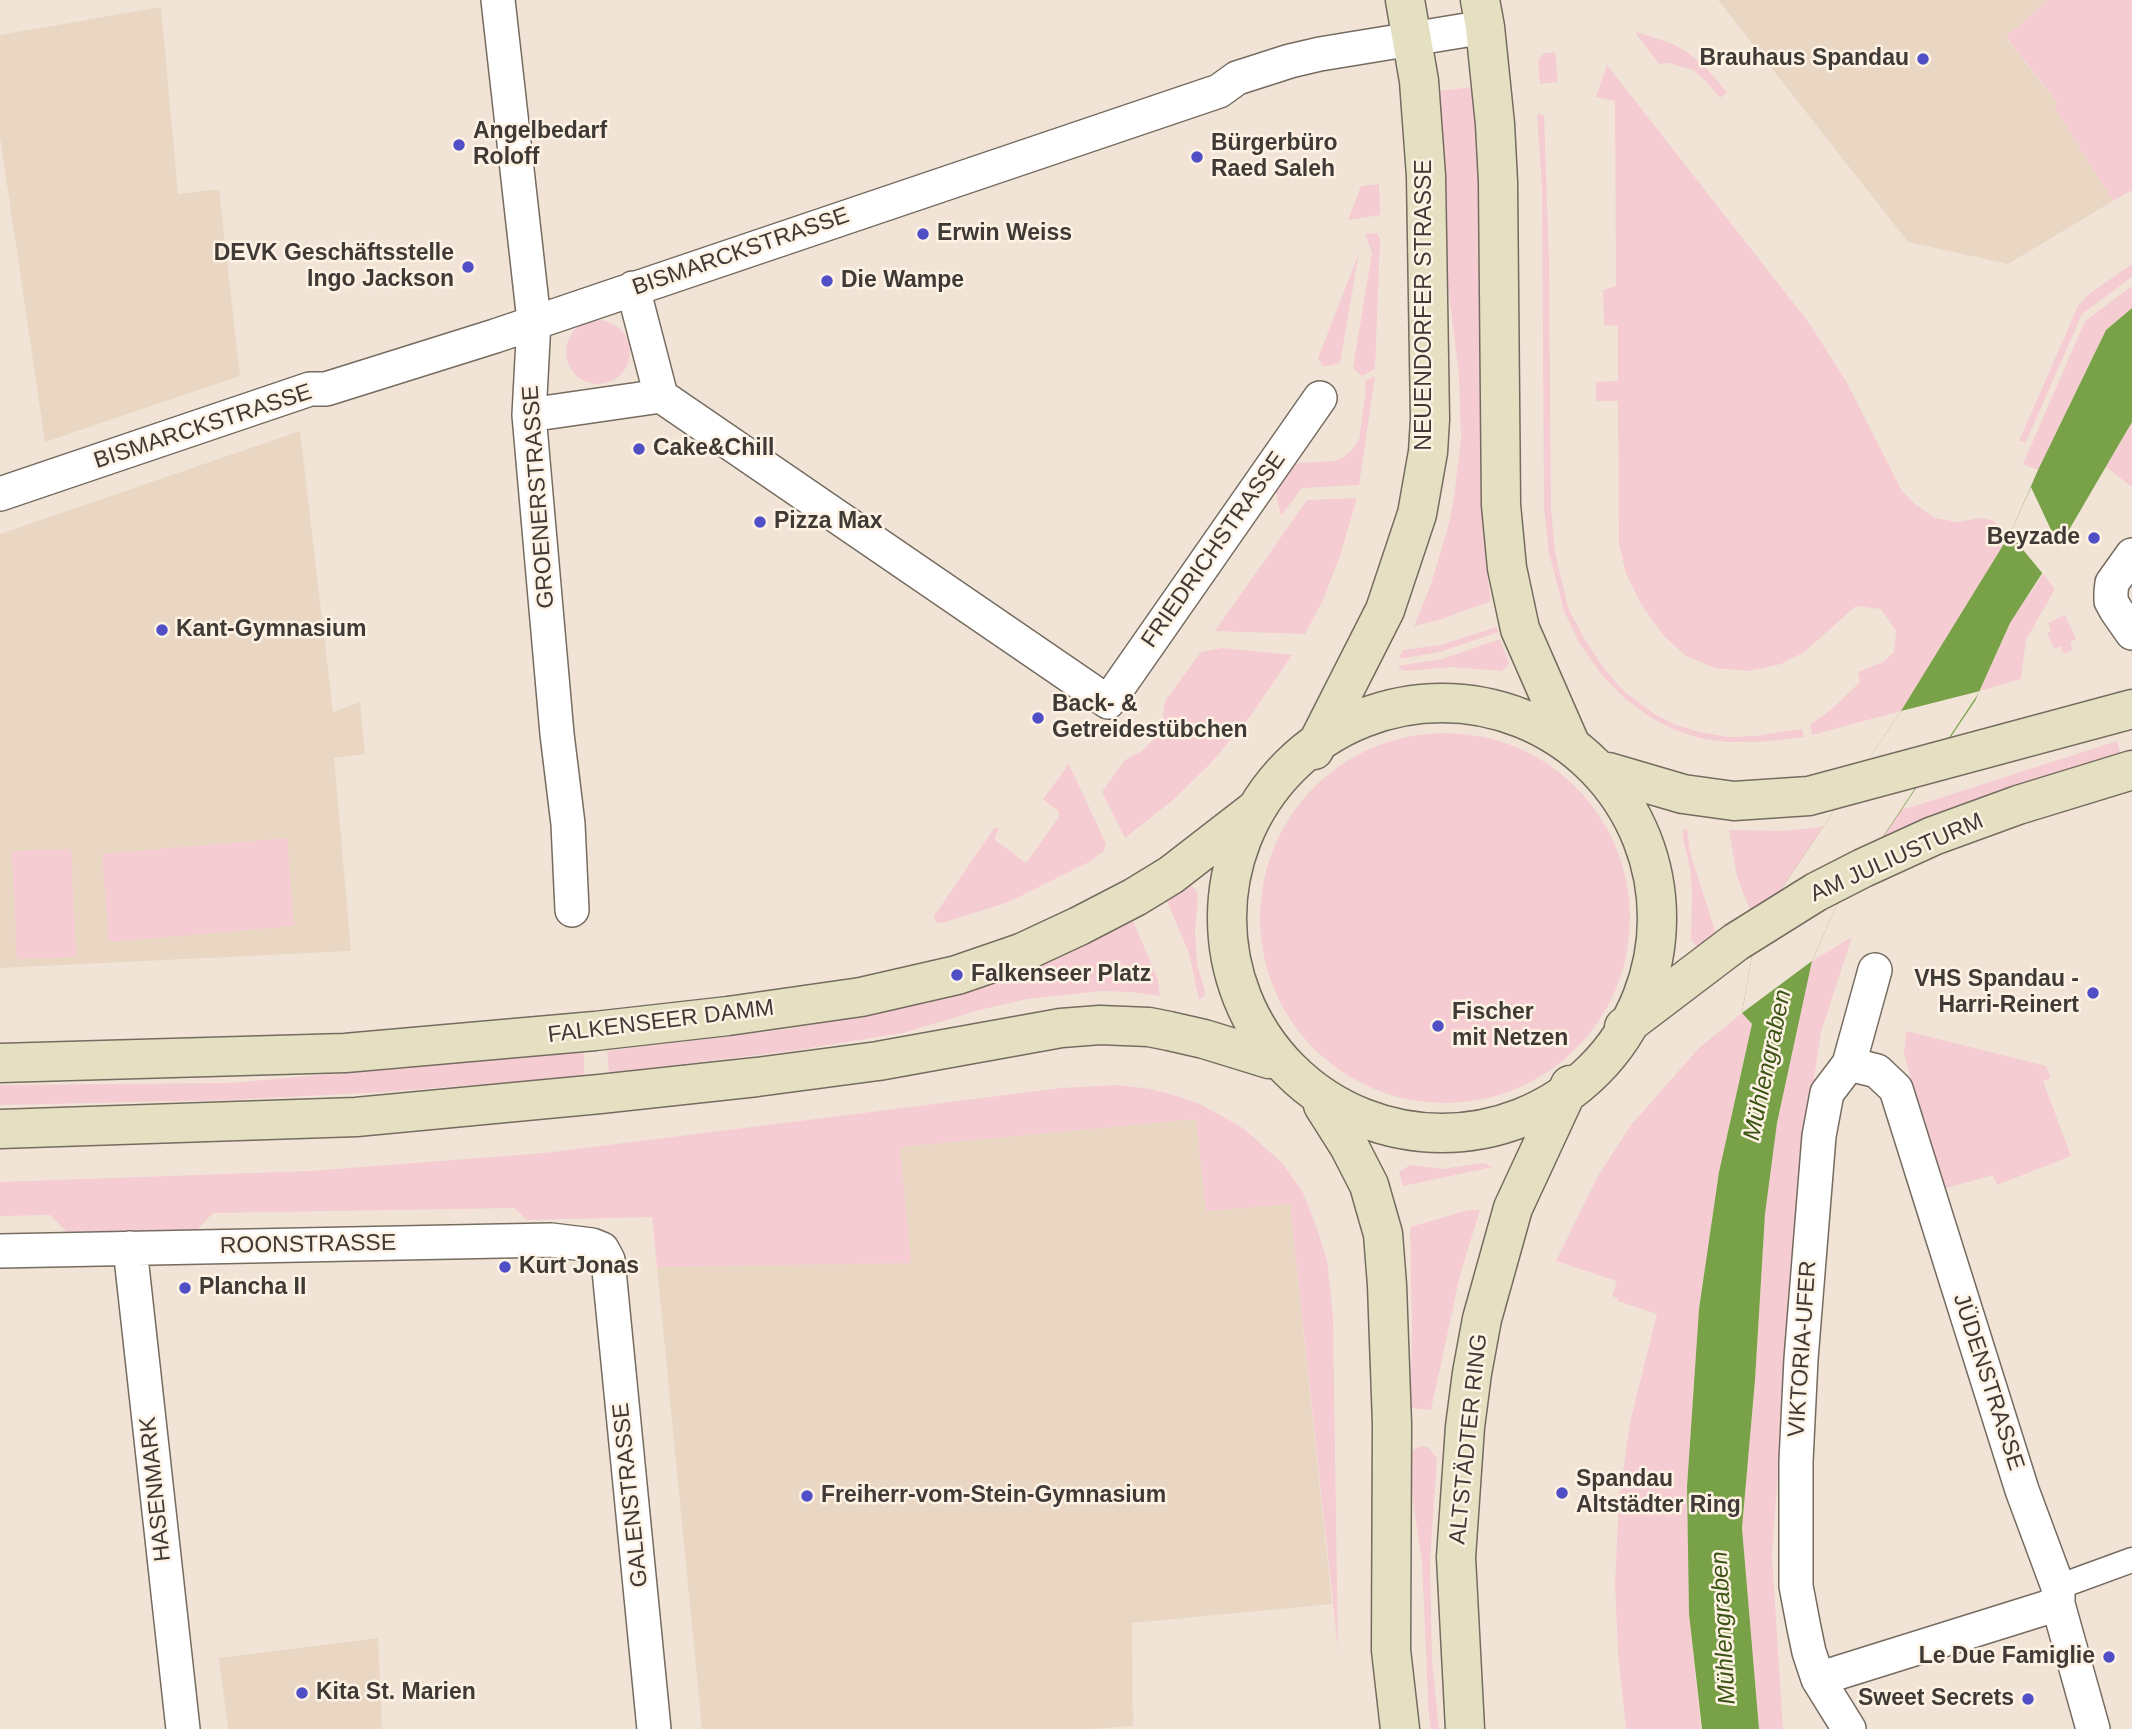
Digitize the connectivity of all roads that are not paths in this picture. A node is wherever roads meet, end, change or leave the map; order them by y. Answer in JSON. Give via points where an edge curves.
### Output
{"nodes":[{"id":1,"x":498,"y":0,"type":"edge"},
{"id":2,"x":1405,"y":0,"type":"edge"},
{"id":3,"x":1482,"y":13,"type":"edge"},
{"id":4,"x":1412,"y":38,"type":"junction"},
{"id":5,"x":633,"y":288,"type":"junction"},
{"id":6,"x":534,"y":321,"type":"junction"},
{"id":7,"x":661,"y":396,"type":"junction"},
{"id":8,"x":1320,"y":398,"type":"dead end"},
{"id":9,"x":529,"y":415,"type":"junction"},
{"id":10,"x":0,"y":494,"type":"edge"},
{"id":11,"x":2132,"y":555,"type":"edge"},
{"id":12,"x":2132,"y":633,"type":"edge"},
{"id":13,"x":2132,"y":709,"type":"edge"},
{"id":14,"x":1569,"y":741,"type":"junction"},
{"id":15,"x":1311,"y":756,"type":"junction"},
{"id":16,"x":2132,"y":770,"type":"edge"},
{"id":17,"x":1608,"y":772,"type":"junction"},
{"id":18,"x":1270,"y":798,"type":"junction"},
{"id":19,"x":572,"y":910,"type":"dead end"},
{"id":20,"x":1875,"y":970,"type":"dead end"},
{"id":21,"x":1614,"y":1035,"type":"junction"},
{"id":22,"x":1269,"y":1059,"type":"junction"},
{"id":23,"x":0,"y":1063,"type":"edge"},
{"id":24,"x":1849,"y":1064,"type":"junction"},
{"id":25,"x":1571,"y":1082,"type":"junction"},
{"id":26,"x":1323,"y":1105,"type":"junction"},
{"id":27,"x":0,"y":1129,"type":"edge"},
{"id":28,"x":130,"y":1248,"type":"junction"},
{"id":29,"x":0,"y":1251,"type":"edge"},
{"id":30,"x":608,"y":1261,"type":"joint"},
{"id":31,"x":2132,"y":1560,"type":"edge"},
{"id":32,"x":2058,"y":1595,"type":"junction"},
{"id":33,"x":1818,"y":1679,"type":"junction"},
{"id":34,"x":183,"y":1729,"type":"edge"},
{"id":35,"x":654,"y":1729,"type":"edge"},
{"id":36,"x":1400,"y":1729,"type":"edge"},
{"id":37,"x":1465,"y":1729,"type":"edge"},
{"id":38,"x":1849,"y":1729,"type":"edge"},
{"id":39,"x":2093,"y":1729,"type":"edge"}],
"edges":[{"from":1,"to":6,"type":"street","name":"GROENERSTRASSE"},
{"from":2,"to":4,"type":"main road","name":"NEUENDORFER STRASSE"},
{"from":3,"to":4,"type":"street","name":"BISMARCKSTRASSE"},
{"from":3,"to":14,"type":"main road","via":[[1498,182],[1501,505],[1507,569],[1523,636]]},
{"from":4,"to":5,"type":"street","name":"BISMARCKSTRASSE","via":[[1290,61],[1237,78],[1219,92]]},
{"from":4,"to":15,"type":"main road","name":"NEUENDORFER STRASSE","via":[[1426,176],[1430,419],[1424,481],[1385,610]]},
{"from":5,"to":6,"type":"street","name":"BISMARCKSTRASSE"},
{"from":5,"to":7,"type":"street"},
{"from":6,"to":9,"type":"street","name":"GROENERSTRASSE"},
{"from":6,"to":10,"type":"street","name":"BISMARCKSTRASSE","via":[[326,389],[310,389]]},
{"from":7,"to":8,"type":"street","name":"FRIEDRICHSTRASSE","via":[[1108,702]]},
{"from":7,"to":9,"type":"street"},
{"from":9,"to":19,"type":"street","name":"GROENERSTRASSE"},
{"from":11,"to":12,"type":"street","via":[[2112,583],[2111,601]]},
{"from":13,"to":17,"type":"main road","via":[[1809,796],[1734,800],[1683,794]]},
{"from":14,"to":15,"type":"main road","via":[[1508,712],[1475,703],[1441,701],[1374,715]]},
{"from":14,"to":17,"type":"main road"},
{"from":15,"to":18,"type":"main road"},
{"from":16,"to":21,"type":"main road","name":"AM JULIUSTURM","via":[[1933,836],[1816,892],[1725,950]]},
{"from":17,"to":21,"type":"main road","via":[[1625,791],[1650,838],[1662,904],[1647,973]]},
{"from":18,"to":22,"type":"main road","via":[[1238,859],[1228,893],[1225,936],[1235,990]]},
{"from":18,"to":23,"type":"main road","name":"FALKENSEER DAMM","via":[[1171,876],[1079,926],[957,975],[860,997],[595,1031],[345,1053]]},
{"from":20,"to":24,"type":"street","name":"VIKTORIA-UFER"},
{"from":21,"to":25,"type":"main road"},
{"from":22,"to":26,"type":"main road"},
{"from":22,"to":27,"type":"main road","via":[[1169,1031],[1100,1025],[878,1061],[600,1094],[356,1116]]},
{"from":24,"to":32,"type":"street","name":"JÜDENSTRASSE","via":[[1877,1071],[1896,1089]]},
{"from":24,"to":33,"type":"street","name":"VIKTORIA-UFER","via":[[1827,1093],[1819,1136],[1801,1359],[1796,1587]]},
{"from":25,"to":26,"type":"main road","via":[[1520,1118],[1483,1131],[1453,1134],[1408,1131]]},
{"from":25,"to":37,"type":"main road","name":"ALTSTÄDTER RING","via":[[1513,1208],[1472,1373],[1456,1557]]},
{"from":26,"to":36,"type":"main road","via":[[1369,1185],[1383,1234],[1392,1424],[1391,1650]]},
{"from":28,"to":29,"type":"street","name":"ROONSTRASSE"},
{"from":28,"to":30,"type":"street","name":"ROONSTRASSE","via":[[551,1240],[592,1245],[602,1249]]},
{"from":28,"to":34,"type":"street","name":"HASENMARK"},
{"from":30,"to":35,"type":"street","name":"GALENSTRASSE"},
{"from":31,"to":32,"type":"street"},
{"from":32,"to":33,"type":"street"},
{"from":32,"to":39,"type":"street","name":"JÜDENSTRASSE"},
{"from":33,"to":38,"type":"street","name":"VIKTORIA-UFER"}]}
